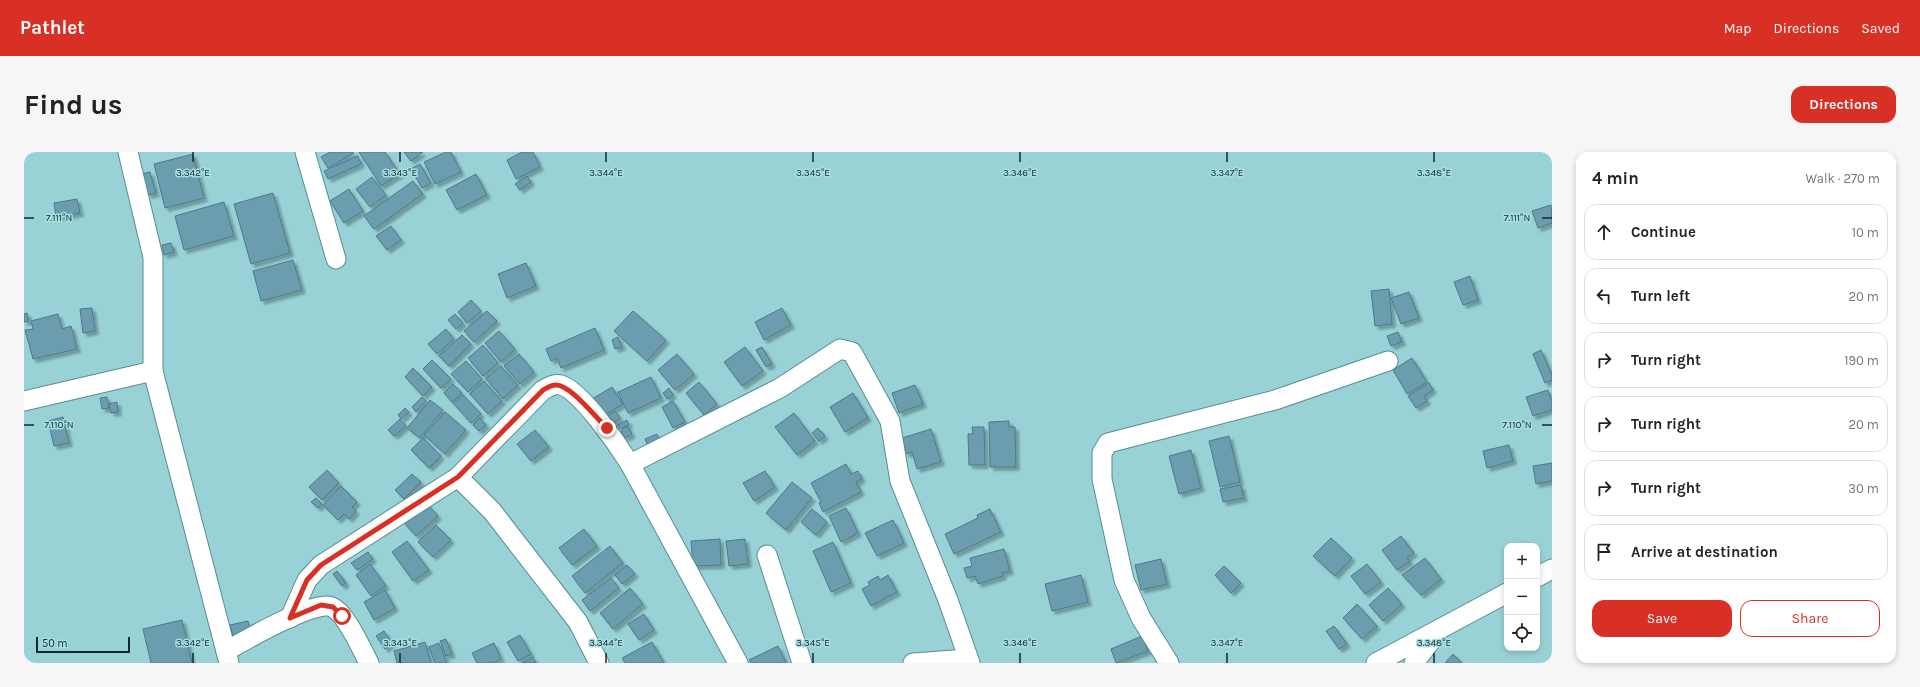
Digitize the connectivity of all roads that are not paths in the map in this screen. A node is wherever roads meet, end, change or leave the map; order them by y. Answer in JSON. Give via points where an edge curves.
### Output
{"nodes":[{"id":1,"x":128,"y":152,"type":"edge"},
{"id":2,"x":305,"y":152,"type":"edge"},
{"id":3,"x":336,"y":259,"type":"dead end"},
{"id":4,"x":1388,"y":361,"type":"dead end"},
{"id":5,"x":153,"y":371,"type":"junction"},
{"id":6,"x":24,"y":401,"type":"edge"},
{"id":7,"x":630,"y":464,"type":"junction"},
{"id":8,"x":458,"y":477,"type":"junction"},
{"id":9,"x":767,"y":555,"type":"dead end"},
{"id":10,"x":1552,"y":569,"type":"edge"},
{"id":11,"x":1540,"y":575,"type":"edge"},
{"id":12,"x":1504,"y":595,"type":"edge"},
{"id":13,"x":290,"y":618,"type":"junction"},
{"id":14,"x":1440,"y":630,"type":"junction"},
{"id":15,"x":227,"y":657,"type":"edge"},
{"id":16,"x":969,"y":661,"type":"edge"},
{"id":17,"x":369,"y":663,"type":"edge"},
{"id":18,"x":599,"y":663,"type":"edge"},
{"id":19,"x":738,"y":663,"type":"edge"},
{"id":20,"x":802,"y":663,"type":"edge"},
{"id":21,"x":913,"y":663,"type":"edge"},
{"id":22,"x":1169,"y":663,"type":"edge"},
{"id":23,"x":1376,"y":663,"type":"edge"},
{"id":24,"x":1414,"y":663,"type":"edge"}],
"edges":[{"from":1,"to":5,"type":"street","via":[[153,257]]},
{"from":2,"to":3,"type":"street"},
{"from":4,"to":22,"type":"street","via":[[1275,400],[1108,443],[1104,447],[1102,479],[1124,580],[1140,618]]},
{"from":5,"to":6,"type":"street"},
{"from":5,"to":15,"type":"street"},
{"from":7,"to":8,"type":"street","via":[[607,428],[569,390],[554,385],[543,390]]},
{"from":7,"to":16,"type":"street","via":[[780,388],[840,349],[852,352],[890,421],[900,481],[948,600]]},
{"from":7,"to":19,"type":"street"},
{"from":8,"to":13,"type":"street","via":[[321,565],[307,580]]},
{"from":8,"to":18,"type":"street","via":[[492,510],[578,622]]},
{"from":9,"to":20,"type":"street"},
{"from":10,"to":11,"type":"street"},
{"from":12,"to":14,"type":"street"},
{"from":13,"to":15,"type":"street"},
{"from":13,"to":17,"type":"street","via":[[321,605],[333,607],[342,616]]},
{"from":14,"to":23,"type":"street"},
{"from":14,"to":24,"type":"street"},
{"from":16,"to":21,"type":"street"}]}
